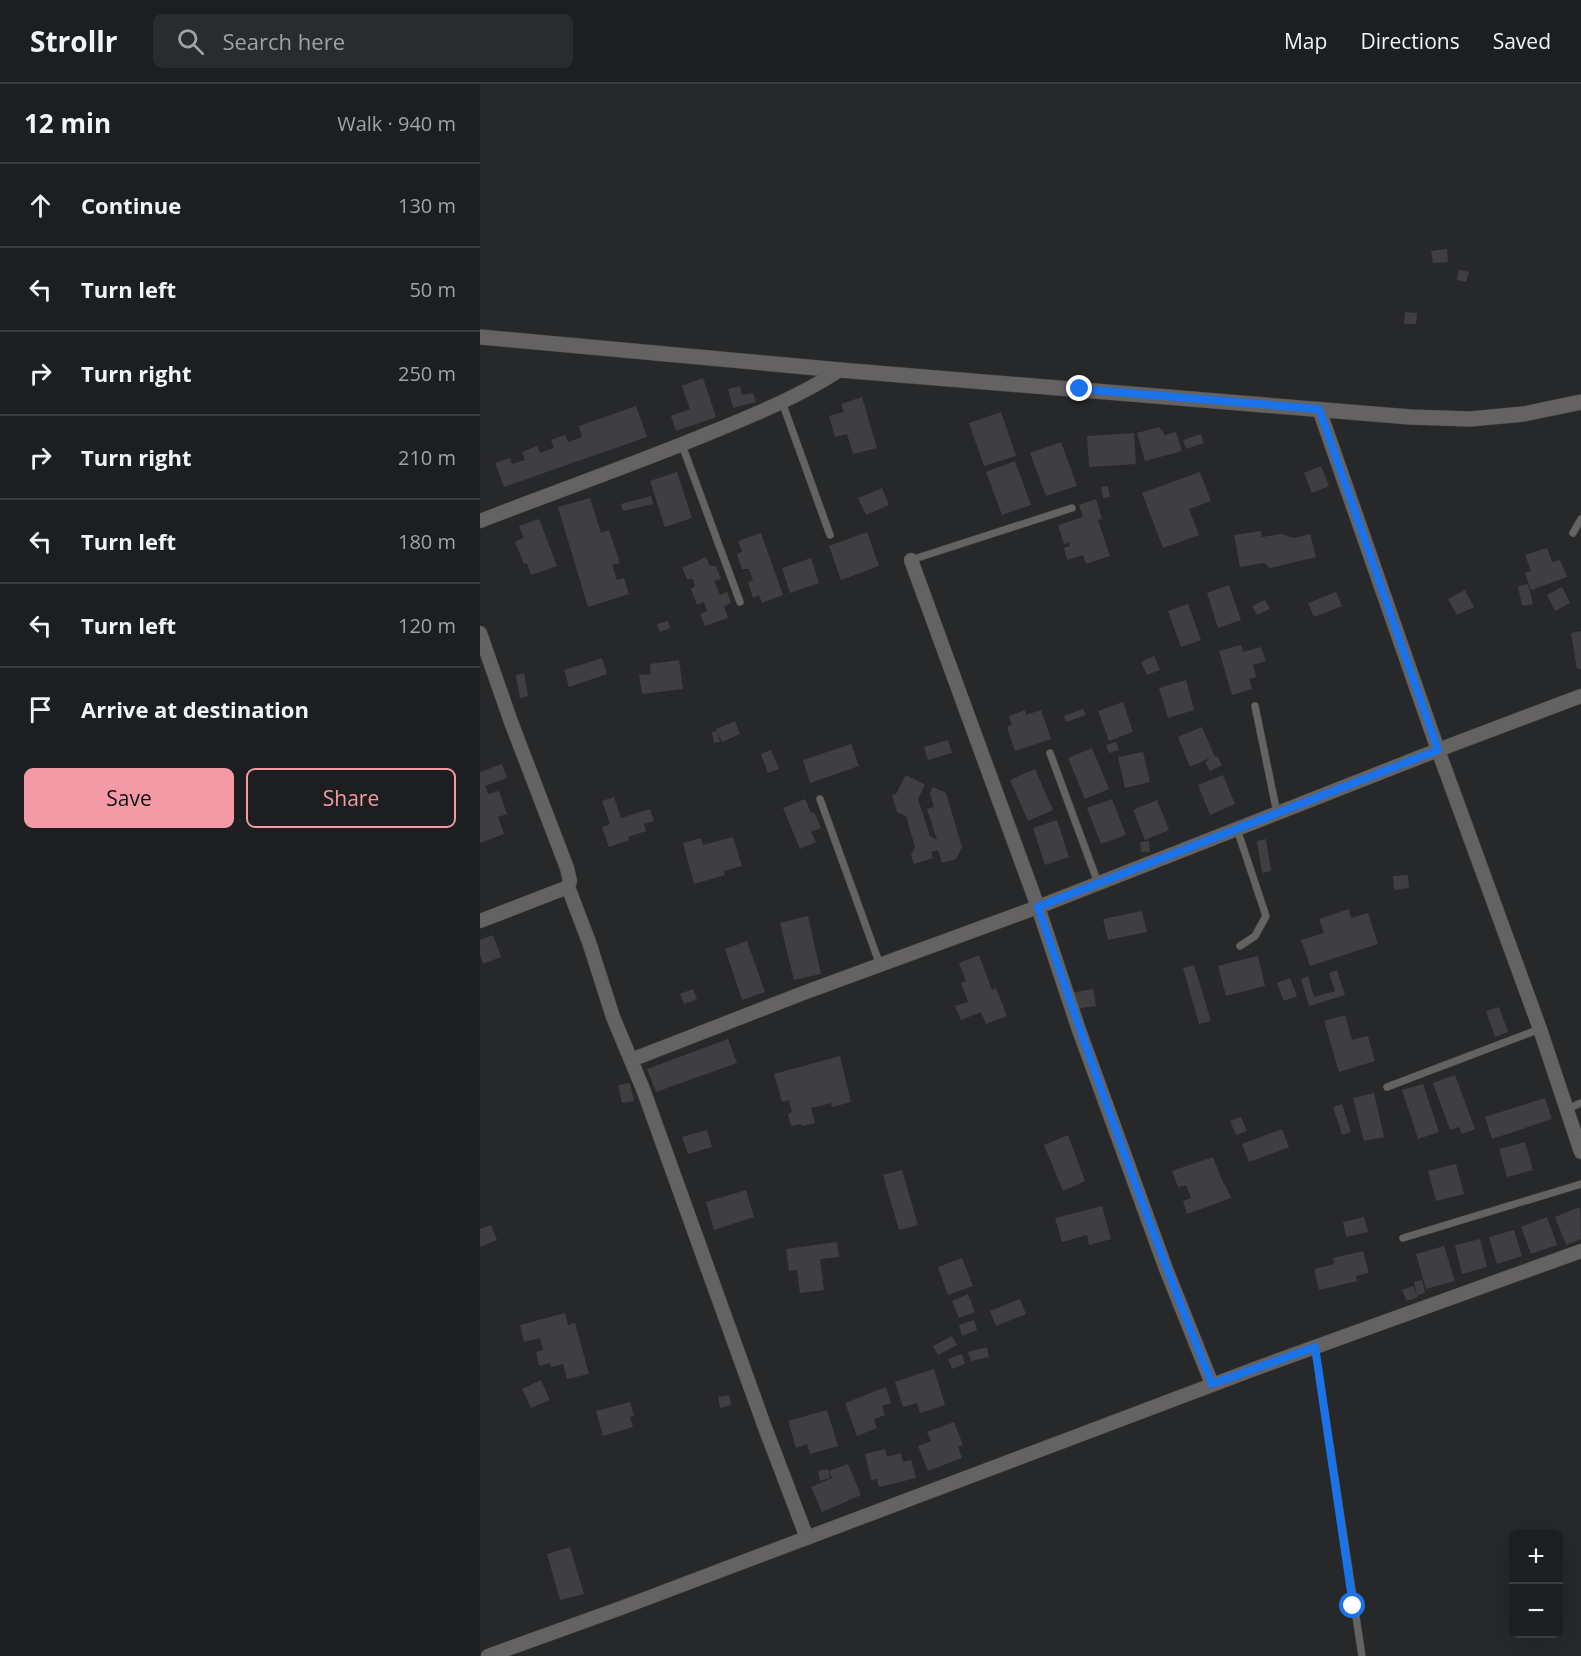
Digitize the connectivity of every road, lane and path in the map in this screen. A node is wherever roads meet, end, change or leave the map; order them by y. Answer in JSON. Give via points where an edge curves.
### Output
{"nodes":[{"id":1,"x":480,"y":337,"type":"edge"},
{"id":2,"x":840,"y":370,"type":"junction"},
{"id":3,"x":782,"y":402,"type":"junction"},
{"id":4,"x":1581,"y":402,"type":"edge"},
{"id":5,"x":1581,"y":406,"type":"edge"},
{"id":6,"x":1319,"y":409,"type":"junction"},
{"id":7,"x":682,"y":445,"type":"junction"},
{"id":8,"x":1072,"y":508,"type":"dead end"},
{"id":9,"x":1581,"y":519,"type":"edge"},
{"id":10,"x":480,"y":521,"type":"edge"},
{"id":11,"x":1573,"y":532,"type":"dead end"},
{"id":12,"x":830,"y":535,"type":"dead end"},
{"id":13,"x":911,"y":561,"type":"joint"},
{"id":14,"x":740,"y":602,"type":"dead end"},
{"id":15,"x":480,"y":633,"type":"edge"},
{"id":16,"x":1581,"y":696,"type":"edge"},
{"id":17,"x":1255,"y":706,"type":"dead end"},
{"id":18,"x":1438,"y":750,"type":"junction"},
{"id":19,"x":1050,"y":753,"type":"dead end"},
{"id":20,"x":820,"y":800,"type":"dead end"},
{"id":21,"x":1278,"y":813,"type":"junction"},
{"id":22,"x":1236,"y":829,"type":"junction"},
{"id":23,"x":1098,"y":883,"type":"junction"},
{"id":24,"x":568,"y":887,"type":"junction"},
{"id":25,"x":1038,"y":907,"type":"junction"},
{"id":26,"x":480,"y":921,"type":"edge"},
{"id":27,"x":1240,"y":946,"type":"dead end"},
{"id":28,"x":880,"y":965,"type":"junction"},
{"id":29,"x":1540,"y":1029,"type":"junction"},
{"id":30,"x":631,"y":1060,"type":"junction"},
{"id":31,"x":1387,"y":1087,"type":"dead end"},
{"id":32,"x":1581,"y":1103,"type":"edge"},
{"id":33,"x":1566,"y":1109,"type":"junction"},
{"id":34,"x":1581,"y":1152,"type":"edge"},
{"id":35,"x":1581,"y":1184,"type":"edge"},
{"id":36,"x":1403,"y":1238,"type":"dead end"},
{"id":37,"x":1581,"y":1251,"type":"edge"},
{"id":38,"x":1315,"y":1347,"type":"junction"},
{"id":39,"x":1212,"y":1384,"type":"junction"},
{"id":40,"x":807,"y":1538,"type":"junction"},
{"id":41,"x":488,"y":1656,"type":"edge"},
{"id":42,"x":1362,"y":1656,"type":"edge"}],
"edges":[{"from":1,"to":2,"type":"street"},
{"from":2,"to":3,"type":"street"},
{"from":2,"to":6,"type":"street"},
{"from":3,"to":7,"type":"street"},
{"from":3,"to":12,"type":"lane"},
{"from":4,"to":5,"type":"lane"},
{"from":4,"to":6,"type":"street","via":[[1524,414],[1470,419]]},
{"from":6,"to":18,"type":"street"},
{"from":7,"to":10,"type":"street"},
{"from":7,"to":14,"type":"lane"},
{"from":8,"to":13,"type":"lane"},
{"from":9,"to":11,"type":"lane"},
{"from":13,"to":25,"type":"street"},
{"from":15,"to":24,"type":"street","via":[[567,868]]},
{"from":16,"to":18,"type":"street"},
{"from":17,"to":21,"type":"lane"},
{"from":18,"to":21,"type":"street"},
{"from":18,"to":29,"type":"street"},
{"from":19,"to":23,"type":"lane"},
{"from":20,"to":28,"type":"lane"},
{"from":21,"to":22,"type":"street"},
{"from":22,"to":23,"type":"street"},
{"from":22,"to":27,"type":"lane","via":[[1266,916],[1255,936]]},
{"from":23,"to":25,"type":"street"},
{"from":24,"to":26,"type":"street"},
{"from":24,"to":30,"type":"street"},
{"from":25,"to":28,"type":"street"},
{"from":25,"to":39,"type":"street","via":[[1166,1269]]},
{"from":28,"to":30,"type":"street"},
{"from":29,"to":31,"type":"lane"},
{"from":29,"to":33,"type":"street"},
{"from":30,"to":40,"type":"street"},
{"from":32,"to":33,"type":"lane"},
{"from":33,"to":34,"type":"street"},
{"from":35,"to":36,"type":"lane"},
{"from":37,"to":38,"type":"street"},
{"from":38,"to":39,"type":"street"},
{"from":38,"to":42,"type":"lane"},
{"from":39,"to":40,"type":"street"},
{"from":40,"to":41,"type":"street"}]}
